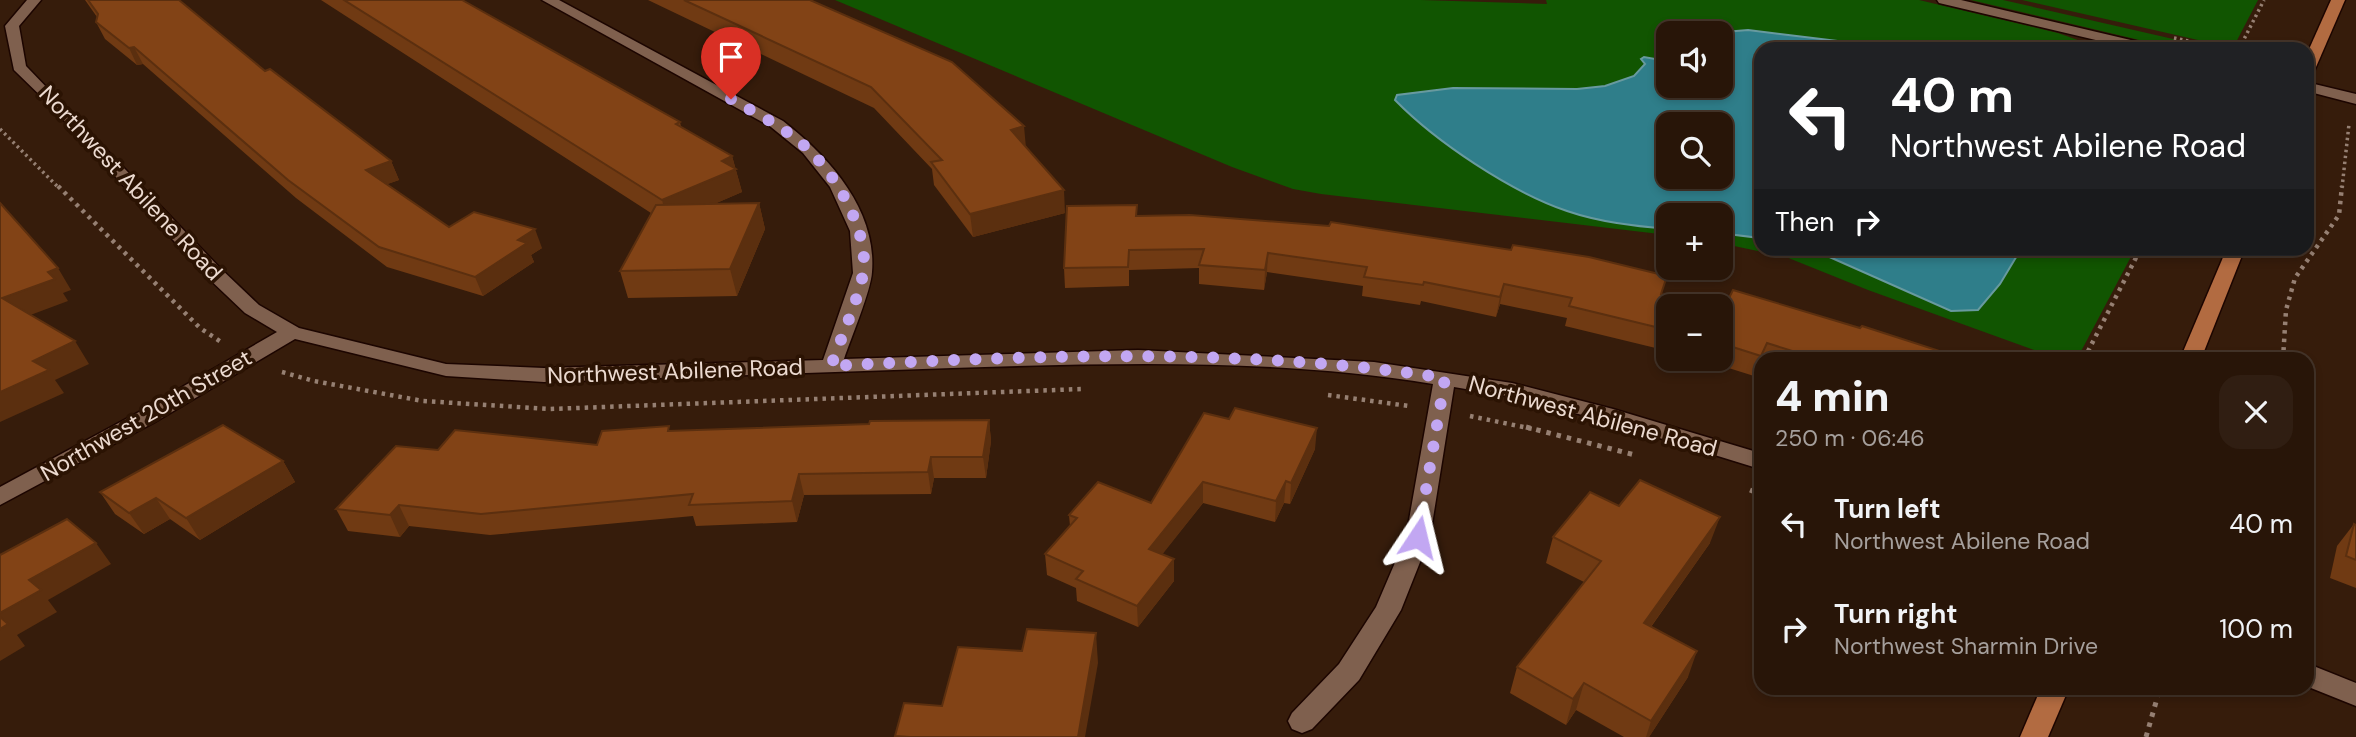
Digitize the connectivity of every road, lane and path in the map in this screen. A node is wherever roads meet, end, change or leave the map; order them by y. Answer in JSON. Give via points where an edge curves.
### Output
{"nodes":[{"id":1,"x":34,"y":0,"type":"edge"},
{"id":2,"x":550,"y":0,"type":"edge"},
{"id":3,"x":1944,"y":0,"type":"edge"},
{"id":4,"x":2264,"y":0,"type":"edge"},
{"id":5,"x":2338,"y":0,"type":"edge"},
{"id":6,"x":2122,"y":42,"type":"edge"},
{"id":7,"x":2243,"y":42,"type":"edge"},
{"id":8,"x":2314,"y":56,"type":"edge"},
{"id":9,"x":2314,"y":88,"type":"edge"},
{"id":10,"x":2356,"y":99,"type":"edge"},
{"id":11,"x":2314,"y":251,"type":"edge"},
{"id":12,"x":2137,"y":256,"type":"edge"},
{"id":13,"x":2233,"y":256,"type":"edge"},
{"id":14,"x":2310,"y":256,"type":"edge"},
{"id":15,"x":292,"y":332,"type":"junction"},
{"id":16,"x":2088,"y":352,"type":"edge"},
{"id":17,"x":2193,"y":352,"type":"edge"},
{"id":18,"x":2283,"y":352,"type":"edge"},
{"id":19,"x":831,"y":366,"type":"junction"},
{"id":20,"x":1445,"y":378,"type":"junction"},
{"id":21,"x":1754,"y":459,"type":"edge"},
{"id":22,"x":0,"y":497,"type":"edge"},
{"id":23,"x":2314,"y":677,"type":"edge"},
{"id":24,"x":2052,"y":695,"type":"edge"},
{"id":25,"x":2158,"y":695,"type":"edge"},
{"id":26,"x":2356,"y":695,"type":"edge"},
{"id":27,"x":1301,"y":721,"type":"dead end"},
{"id":28,"x":2034,"y":737,"type":"edge"},
{"id":29,"x":2146,"y":737,"type":"edge"}],
"edges":[{"from":1,"to":15,"type":"street","name":"Northwest Abilene Road","via":[[12,26],[19,67],[242,300]]},
{"from":2,"to":19,"type":"street","via":[[777,124],[809,149],[838,186],[859,231],[863,273]]},
{"from":3,"to":6,"type":"street"},
{"from":4,"to":7,"type":"path"},
{"from":5,"to":8,"type":"main road"},
{"from":9,"to":10,"type":"street"},
{"from":10,"to":11,"type":"path","via":[[2346,137],[2339,215]]},
{"from":12,"to":16,"type":"path"},
{"from":13,"to":17,"type":"main road"},
{"from":14,"to":18,"type":"path","via":[[2295,278],[2286,310]]},
{"from":15,"to":19,"type":"street","name":"Northwest Abilene Road","via":[[446,370],[544,375]]},
{"from":15,"to":22,"type":"street","name":"Northwest 20th Street"},
{"from":19,"to":20,"type":"street","name":"Northwest Abilene Road","via":[[1138,356],[1306,363]]},
{"from":20,"to":21,"type":"street","name":"Northwest Abilene Road","via":[[1605,414]]},
{"from":20,"to":27,"type":"street","via":[[1418,537],[1388,610],[1349,672]]},
{"from":23,"to":26,"type":"street"},
{"from":24,"to":28,"type":"main road"},
{"from":25,"to":29,"type":"path"}]}
